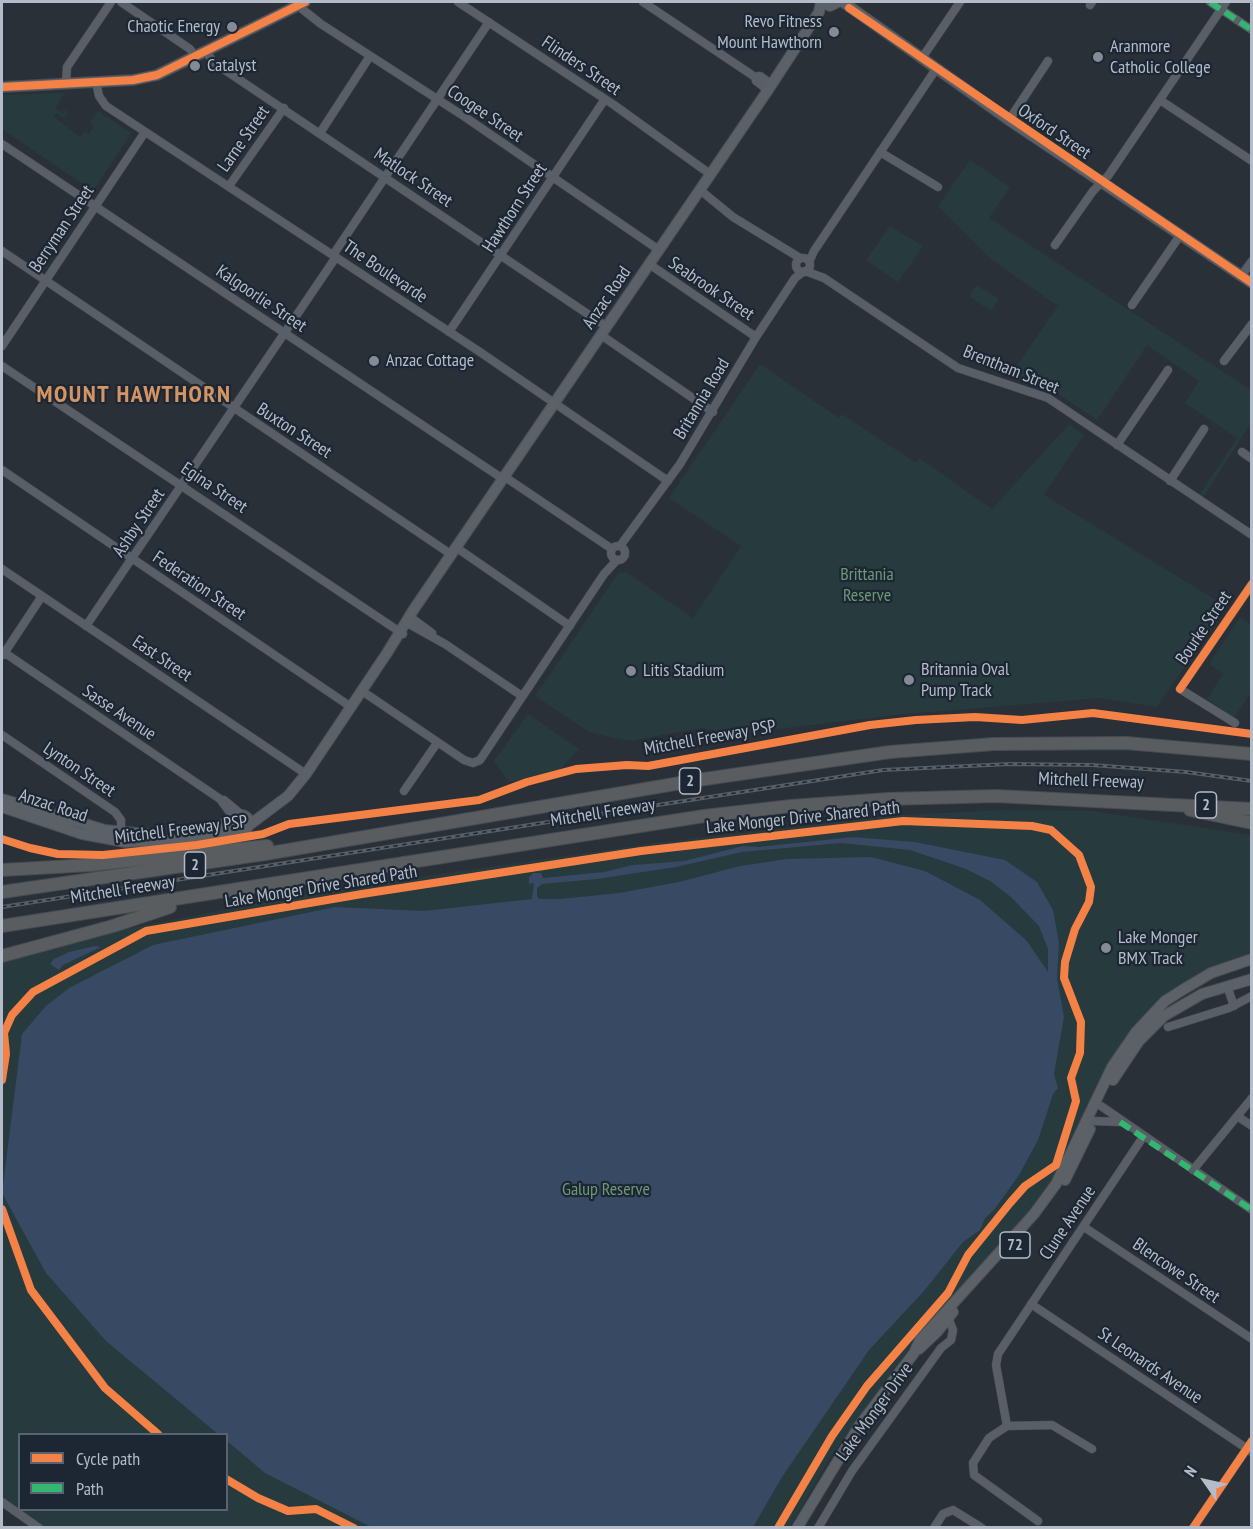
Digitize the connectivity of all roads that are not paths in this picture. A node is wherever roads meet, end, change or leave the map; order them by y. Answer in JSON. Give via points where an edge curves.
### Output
{"nodes":[{"id":1,"x":111,"y":2,"type":"edge"},
{"id":2,"x":121,"y":2,"type":"edge"},
{"id":3,"x":301,"y":2,"type":"edge"},
{"id":4,"x":458,"y":2,"type":"edge"},
{"id":5,"x":643,"y":2,"type":"edge"},
{"id":6,"x":960,"y":2,"type":"edge"},
{"id":7,"x":1210,"y":2,"type":"edge"},
{"id":8,"x":1226,"y":2,"type":"edge"},
{"id":9,"x":832,"y":5,"type":"edge"},
{"id":10,"x":1221,"y":9,"type":"junction"},
{"id":11,"x":489,"y":22,"type":"junction"},
{"id":12,"x":1251,"y":30,"type":"edge"},
{"id":13,"x":206,"y":51,"type":"junction"},
{"id":14,"x":195,"y":56,"type":"junction"},
{"id":15,"x":370,"y":56,"type":"junction"},
{"id":16,"x":922,"y":58,"type":"junction"},
{"id":17,"x":1048,"y":61,"type":"dead end"},
{"id":18,"x":936,"y":69,"type":"junction"},
{"id":19,"x":96,"y":82,"type":"junction"},
{"id":20,"x":66,"y":83,"type":"junction"},
{"id":21,"x":2,"y":87,"type":"edge"},
{"id":22,"x":770,"y":87,"type":"junction"},
{"id":23,"x":605,"y":99,"type":"junction"},
{"id":24,"x":438,"y":100,"type":"junction"},
{"id":25,"x":1160,"y":100,"type":"junction"},
{"id":26,"x":284,"y":108,"type":"junction"},
{"id":27,"x":1009,"y":120,"type":"junction"},
{"id":28,"x":145,"y":132,"type":"junction"},
{"id":29,"x":320,"y":133,"type":"junction"},
{"id":30,"x":2,"y":144,"type":"edge"},
{"id":31,"x":880,"y":152,"type":"junction"},
{"id":32,"x":1251,"y":161,"type":"edge"},
{"id":33,"x":712,"y":172,"type":"junction"},
{"id":34,"x":386,"y":177,"type":"junction"},
{"id":35,"x":552,"y":178,"type":"junction"},
{"id":36,"x":1102,"y":182,"type":"junction"},
{"id":37,"x":229,"y":186,"type":"junction"},
{"id":38,"x":938,"y":188,"type":"dead end"},
{"id":39,"x":698,"y":193,"type":"junction"},
{"id":40,"x":95,"y":207,"type":"junction"},
{"id":41,"x":1181,"y":234,"type":"junction"},
{"id":42,"x":1055,"y":245,"type":"dead end"},
{"id":43,"x":658,"y":250,"type":"junction"},
{"id":44,"x":2,"y":251,"type":"edge"},
{"id":45,"x":501,"y":255,"type":"junction"},
{"id":46,"x":335,"y":256,"type":"junction"},
{"id":47,"x":1251,"y":261,"type":"edge"},
{"id":48,"x":649,"y":264,"type":"junction"},
{"id":49,"x":803,"y":265,"type":"junction"},
{"id":50,"x":1241,"y":276,"type":"junction"},
{"id":51,"x":46,"y":282,"type":"junction"},
{"id":52,"x":1251,"y":283,"type":"edge"},
{"id":53,"x":1132,"y":305,"type":"dead end"},
{"id":54,"x":1251,"y":324,"type":"edge"},
{"id":55,"x":604,"y":331,"type":"junction"},
{"id":56,"x":283,"y":332,"type":"junction"},
{"id":57,"x":449,"y":332,"type":"junction"},
{"id":58,"x":756,"y":337,"type":"junction"},
{"id":59,"x":2,"y":346,"type":"edge"},
{"id":60,"x":2,"y":361,"type":"edge"},
{"id":61,"x":1224,"y":361,"type":"dead end"},
{"id":62,"x":4,"y":367,"type":"edge"},
{"id":63,"x":1168,"y":370,"type":"dead end"},
{"id":64,"x":553,"y":405,"type":"junction"},
{"id":65,"x":234,"y":409,"type":"junction"},
{"id":66,"x":713,"y":412,"type":"junction"},
{"id":67,"x":1204,"y":429,"type":"dead end"},
{"id":68,"x":1117,"y":445,"type":"junction"},
{"id":69,"x":1242,"y":452,"type":"dead end"},
{"id":70,"x":1251,"y":459,"type":"edge"},
{"id":71,"x":2,"y":470,"type":"edge"},
{"id":72,"x":504,"y":478,"type":"junction"},
{"id":73,"x":668,"y":481,"type":"junction"},
{"id":74,"x":1170,"y":481,"type":"junction"},
{"id":75,"x":182,"y":485,"type":"junction"},
{"id":76,"x":1251,"y":535,"type":"edge"},
{"id":77,"x":454,"y":552,"type":"junction"},
{"id":78,"x":617,"y":552,"type":"junction"},
{"id":79,"x":133,"y":559,"type":"junction"},
{"id":80,"x":2,"y":569,"type":"edge"},
{"id":81,"x":1251,"y":584,"type":"edge"},
{"id":82,"x":42,"y":596,"type":"junction"},
{"id":83,"x":421,"y":602,"type":"junction"},
{"id":84,"x":411,"y":622,"type":"junction"},
{"id":85,"x":86,"y":626,"type":"junction"},
{"id":86,"x":570,"y":626,"type":"junction"},
{"id":87,"x":401,"y":633,"type":"junction"},
{"id":88,"x":2,"y":654,"type":"edge"},
{"id":89,"x":362,"y":692,"type":"junction"},
{"id":90,"x":522,"y":696,"type":"junction"},
{"id":91,"x":351,"y":707,"type":"junction"},
{"id":92,"x":1235,"y":723,"type":"dead end"},
{"id":93,"x":2,"y":735,"type":"edge"},
{"id":94,"x":437,"y":743,"type":"junction"},
{"id":95,"x":1202,"y":748,"type":"junction"},
{"id":96,"x":1251,"y":748,"type":"edge"},
{"id":97,"x":1251,"y":753,"type":"edge"},
{"id":98,"x":306,"y":774,"type":"junction"},
{"id":99,"x":404,"y":791,"type":"dead end"},
{"id":100,"x":2,"y":799,"type":"edge"},
{"id":101,"x":1160,"y":802,"type":"junction"},
{"id":102,"x":2,"y":807,"type":"edge"},
{"id":103,"x":1251,"y":808,"type":"edge"},
{"id":104,"x":240,"y":821,"type":"junction"},
{"id":105,"x":1251,"y":823,"type":"edge"},
{"id":106,"x":388,"y":832,"type":"junction"},
{"id":107,"x":121,"y":837,"type":"junction"},
{"id":108,"x":2,"y":870,"type":"edge"},
{"id":109,"x":2,"y":892,"type":"edge"},
{"id":110,"x":205,"y":895,"type":"junction"},
{"id":111,"x":2,"y":926,"type":"edge"},
{"id":112,"x":2,"y":956,"type":"edge"},
{"id":113,"x":1248,"y":962,"type":"edge"},
{"id":114,"x":1251,"y":979,"type":"edge"},
{"id":115,"x":1227,"y":986,"type":"junction"},
{"id":116,"x":1251,"y":996,"type":"edge"},
{"id":117,"x":1234,"y":1006,"type":"junction"},
{"id":118,"x":1168,"y":1027,"type":"dead end"},
{"id":119,"x":1251,"y":1098,"type":"edge"},
{"id":120,"x":1101,"y":1106,"type":"junction"},
{"id":121,"x":1237,"y":1116,"type":"junction"},
{"id":122,"x":1094,"y":1121,"type":"junction"},
{"id":123,"x":1120,"y":1122,"type":"junction"},
{"id":124,"x":1251,"y":1126,"type":"edge"},
{"id":125,"x":1143,"y":1137,"type":"junction"},
{"id":126,"x":1192,"y":1170,"type":"junction"},
{"id":127,"x":1251,"y":1210,"type":"edge"},
{"id":128,"x":1084,"y":1227,"type":"junction"},
{"id":129,"x":1031,"y":1304,"type":"junction"},
{"id":130,"x":946,"y":1315,"type":"junction"},
{"id":131,"x":1251,"y":1339,"type":"edge"},
{"id":132,"x":1007,"y":1426,"type":"junction"},
{"id":133,"x":1251,"y":1441,"type":"edge"},
{"id":134,"x":1092,"y":1449,"type":"dead end"},
{"id":135,"x":1249,"y":1450,"type":"edge"},
{"id":136,"x":2,"y":1502,"type":"edge"},
{"id":137,"x":1038,"y":1521,"type":"dead end"},
{"id":138,"x":39,"y":1527,"type":"edge"},
{"id":139,"x":797,"y":1527,"type":"edge"},
{"id":140,"x":818,"y":1527,"type":"edge"},
{"id":141,"x":934,"y":1527,"type":"edge"},
{"id":142,"x":982,"y":1527,"type":"edge"},
{"id":143,"x":1193,"y":1527,"type":"edge"}],
"edges":[{"from":1,"to":20,"type":"street","via":[[67,68]]},
{"from":2,"to":14,"type":"street"},
{"from":3,"to":13,"type":"main road"},
{"from":3,"to":15,"type":"street","name":"Coogee Street","via":[[321,24]]},
{"from":4,"to":11,"type":"street","name":"Flinders Street"},
{"from":5,"to":22,"type":"street"},
{"from":6,"to":16,"type":"street"},
{"from":7,"to":10,"type":"street"},
{"from":8,"to":10,"type":"street"},
{"from":9,"to":16,"type":"main road","name":"Oxford Street"},
{"from":9,"to":22,"type":"main road","name":"Anzac Road"},
{"from":10,"to":12,"type":"street"},
{"from":10,"to":25,"type":"street"},
{"from":11,"to":23,"type":"street","name":"Flinders Street"},
{"from":11,"to":24,"type":"street","name":"Ashby Street"},
{"from":13,"to":14,"type":"main road"},
{"from":13,"to":26,"type":"street","name":"Matlock Street","via":[[213,62]]},
{"from":14,"to":19,"type":"main road","via":[[143,78]]},
{"from":15,"to":24,"type":"street","name":"Coogee Street"},
{"from":15,"to":29,"type":"street"},
{"from":16,"to":18,"type":"main road","name":"Oxford Street"},
{"from":17,"to":27,"type":"street"},
{"from":18,"to":27,"type":"main road","name":"Oxford Street"},
{"from":18,"to":31,"type":"street","name":"Britannia Road"},
{"from":19,"to":20,"type":"main road"},
{"from":19,"to":28,"type":"street","name":"The Boulevarde","via":[[106,106]]},
{"from":20,"to":21,"type":"main road"},
{"from":22,"to":33,"type":"main road","name":"Anzac Road"},
{"from":23,"to":33,"type":"street","name":"Flinders Street"},
{"from":23,"to":35,"type":"street","name":"Hawthorn Street"},
{"from":24,"to":34,"type":"street","name":"Ashby Street"},
{"from":24,"to":35,"type":"street","name":"Coogee Street"},
{"from":25,"to":32,"type":"street"},
{"from":25,"to":36,"type":"street"},
{"from":26,"to":29,"type":"street","name":"Matlock Street"},
{"from":26,"to":37,"type":"street","name":"Larne Street"},
{"from":27,"to":36,"type":"main road","name":"Oxford Street"},
{"from":28,"to":37,"type":"street","name":"The Boulevarde"},
{"from":28,"to":40,"type":"street","name":"Berryman Street"},
{"from":29,"to":34,"type":"street","name":"Matlock Street"},
{"from":30,"to":40,"type":"street","name":"Kalgoorlie Street"},
{"from":31,"to":38,"type":"street"},
{"from":31,"to":49,"type":"street","name":"Britannia Road"},
{"from":33,"to":39,"type":"main road","name":"Anzac Road"},
{"from":34,"to":45,"type":"street","name":"Matlock Street"},
{"from":34,"to":46,"type":"street","name":"Ashby Street"},
{"from":35,"to":43,"type":"street","name":"Coogee Street"},
{"from":35,"to":45,"type":"street","name":"Hawthorn Street"},
{"from":36,"to":41,"type":"main road","name":"Oxford Street"},
{"from":36,"to":42,"type":"street"},
{"from":37,"to":46,"type":"street","name":"The Boulevarde"},
{"from":39,"to":43,"type":"main road","name":"Anzac Road"},
{"from":39,"to":49,"type":"street","name":"Brentham Street"},
{"from":40,"to":51,"type":"street","name":"Berryman Street"},
{"from":40,"to":56,"type":"street","name":"Kalgoorlie Street"},
{"from":41,"to":50,"type":"main road","name":"Oxford Street"},
{"from":41,"to":53,"type":"street"},
{"from":43,"to":48,"type":"main road","name":"Anzac Road"},
{"from":44,"to":51,"type":"street","name":"Buxton Street"},
{"from":45,"to":55,"type":"street","name":"Matlock Street"},
{"from":45,"to":57,"type":"street","name":"Hawthorn Street"},
{"from":46,"to":56,"type":"street","name":"Ashby Street"},
{"from":46,"to":57,"type":"street","name":"The Boulevarde"},
{"from":47,"to":50,"type":"street"},
{"from":48,"to":55,"type":"main road","name":"Anzac Road"},
{"from":48,"to":58,"type":"street","name":"Seabrook Street"},
{"from":49,"to":58,"type":"street","name":"Britannia Road"},
{"from":49,"to":68,"type":"street","name":"Brentham Street","via":[[958,368],[1048,398]]},
{"from":50,"to":52,"type":"main road","name":"Oxford Street"},
{"from":51,"to":59,"type":"street","name":"Berryman Street"},
{"from":51,"to":65,"type":"street","name":"Buxton Street"},
{"from":54,"to":61,"type":"street"},
{"from":55,"to":64,"type":"main road","name":"Anzac Road"},
{"from":55,"to":66,"type":"street","name":"Matlock Street"},
{"from":56,"to":65,"type":"street","name":"Ashby Street"},
{"from":56,"to":72,"type":"street","name":"Kalgoorlie Street"},
{"from":57,"to":64,"type":"street","name":"The Boulevarde"},
{"from":58,"to":66,"type":"street","name":"Britannia Road"},
{"from":60,"to":62,"type":"street","name":"Egina Street"},
{"from":62,"to":75,"type":"street","name":"Egina Street"},
{"from":63,"to":68,"type":"street"},
{"from":64,"to":72,"type":"main road","name":"Anzac Road"},
{"from":64,"to":73,"type":"street","name":"The Boulevarde"},
{"from":65,"to":75,"type":"street","name":"Ashby Street"},
{"from":65,"to":77,"type":"street","name":"Buxton Street"},
{"from":66,"to":73,"type":"street","name":"Britannia Road"},
{"from":67,"to":74,"type":"street"},
{"from":68,"to":74,"type":"street","name":"Brentham Street"},
{"from":69,"to":70,"type":"street"},
{"from":71,"to":79,"type":"street","name":"Federation Street"},
{"from":72,"to":77,"type":"main road","name":"Anzac Road"},
{"from":72,"to":78,"type":"street","name":"Kalgoorlie Street"},
{"from":73,"to":78,"type":"street","name":"Britannia Road"},
{"from":74,"to":76,"type":"street","name":"Brentham Street"},
{"from":75,"to":79,"type":"street","name":"Ashby Street"},
{"from":75,"to":87,"type":"street","name":"Egina Street"},
{"from":77,"to":83,"type":"main road","name":"Anzac Road"},
{"from":77,"to":86,"type":"street","name":"Buxton Street"},
{"from":78,"to":86,"type":"street","name":"Britannia Road"},
{"from":79,"to":85,"type":"street","name":"Ashby Street"},
{"from":79,"to":91,"type":"street","name":"Federation Street"},
{"from":80,"to":82,"type":"street","name":"East Street"},
{"from":81,"to":92,"type":"street","name":"Bourke Street","via":[[1180,689]]},
{"from":82,"to":85,"type":"street","name":"East Street"},
{"from":82,"to":88,"type":"street"},
{"from":83,"to":84,"type":"main road","name":"Anzac Road"},
{"from":83,"to":87,"type":"main road","name":"Anzac Road"},
{"from":84,"to":87,"type":"main road","name":"Anzac Road"},
{"from":84,"to":90,"type":"street"},
{"from":85,"to":98,"type":"street","name":"East Street"},
{"from":86,"to":90,"type":"street","name":"Britannia Road"},
{"from":87,"to":89,"type":"main road","name":"Anzac Road"},
{"from":88,"to":104,"type":"street","name":"Sasse Avenue","via":[[220,799]]},
{"from":89,"to":91,"type":"main road","name":"Anzac Road"},
{"from":89,"to":94,"type":"street"},
{"from":90,"to":94,"type":"street","name":"Britannia Road","via":[[480,760],[464,760]]},
{"from":91,"to":98,"type":"main road","name":"Anzac Road"},
{"from":93,"to":107,"type":"street","name":"Lynton Street","via":[[115,812],[121,820]]},
{"from":94,"to":99,"type":"street"},
{"from":95,"to":96,"type":"highway"},
{"from":95,"to":97,"type":"highway","name":"Mitchell Freeway","number":"2"},
{"from":95,"to":106,"type":"highway","name":"Mitchell Freeway","number":"2","via":[[1126,743],[1005,744],[890,752]]},
{"from":98,"to":104,"type":"main road","name":"Anzac Road","via":[[288,796],[261,814]]},
{"from":100,"to":107,"type":"main road","name":"Anzac Road"},
{"from":101,"to":103,"type":"highway","name":"Mitchell Freeway","number":"2"},
{"from":101,"to":105,"type":"highway"},
{"from":101,"to":110,"type":"highway","name":"Mitchell Freeway","number":"2","via":[[996,796],[791,806],[704,816]]},
{"from":102,"to":107,"type":"main road","name":"Anzac Road","via":[[82,834]]},
{"from":104,"to":107,"type":"main road","name":"Anzac Road","via":[[186,840]]},
{"from":106,"to":108,"type":"highway","via":[[155,859]]},
{"from":106,"to":109,"type":"highway","name":"Mitchell Freeway","number":"2"},
{"from":110,"to":111,"type":"highway","name":"Mitchell Freeway","number":"2"},
{"from":110,"to":112,"type":"highway","via":[[113,926]]},
{"from":113,"to":130,"type":"main road","name":"Lake Monger Drive","number":"72","via":[[1211,974],[1184,989],[1146,1020],[1113,1067],[1056,1184]]},
{"from":114,"to":115,"type":"main road","name":"Lake Monger Drive","number":"72"},
{"from":115,"to":117,"type":"street"},
{"from":115,"to":120,"type":"main road","name":"Lake Monger Drive","number":"72","via":[[1182,1004],[1148,1031],[1121,1068]]},
{"from":116,"to":117,"type":"street"},
{"from":117,"to":118,"type":"street"},
{"from":119,"to":121,"type":"street"},
{"from":120,"to":122,"type":"main road","name":"Lake Monger Drive","number":"72"},
{"from":120,"to":123,"type":"street"},
{"from":121,"to":124,"type":"street"},
{"from":121,"to":126,"type":"street"},
{"from":122,"to":123,"type":"street"},
{"from":122,"to":130,"type":"main road","name":"Lake Monger Drive","number":"72","via":[[1074,1163],[1038,1221]]},
{"from":123,"to":125,"type":"street"},
{"from":125,"to":126,"type":"street"},
{"from":125,"to":128,"type":"street","name":"Clune Avenue"},
{"from":126,"to":127,"type":"street"},
{"from":128,"to":129,"type":"street","name":"Clune Avenue"},
{"from":128,"to":131,"type":"street","name":"Blencowe Street"},
{"from":129,"to":132,"type":"street","name":"Clune Avenue","via":[[996,1359]]},
{"from":129,"to":135,"type":"street","name":"St Leonards Avenue"},
{"from":130,"to":139,"type":"main road","name":"Lake Monger Drive","number":"72","via":[[920,1340],[859,1426]]},
{"from":130,"to":140,"type":"street","name":"Lake Monger Drive","via":[[953,1330],[951,1340],[941,1348],[852,1471]]},
{"from":132,"to":134,"type":"street","via":[[1052,1425]]},
{"from":132,"to":137,"type":"street","via":[[989,1438],[975,1458],[973,1472]]},
{"from":133,"to":135,"type":"street"},
{"from":135,"to":143,"type":"street"},
{"from":136,"to":138,"type":"street"},
{"from":141,"to":142,"type":"street","via":[[943,1514],[953,1510]]}]}
